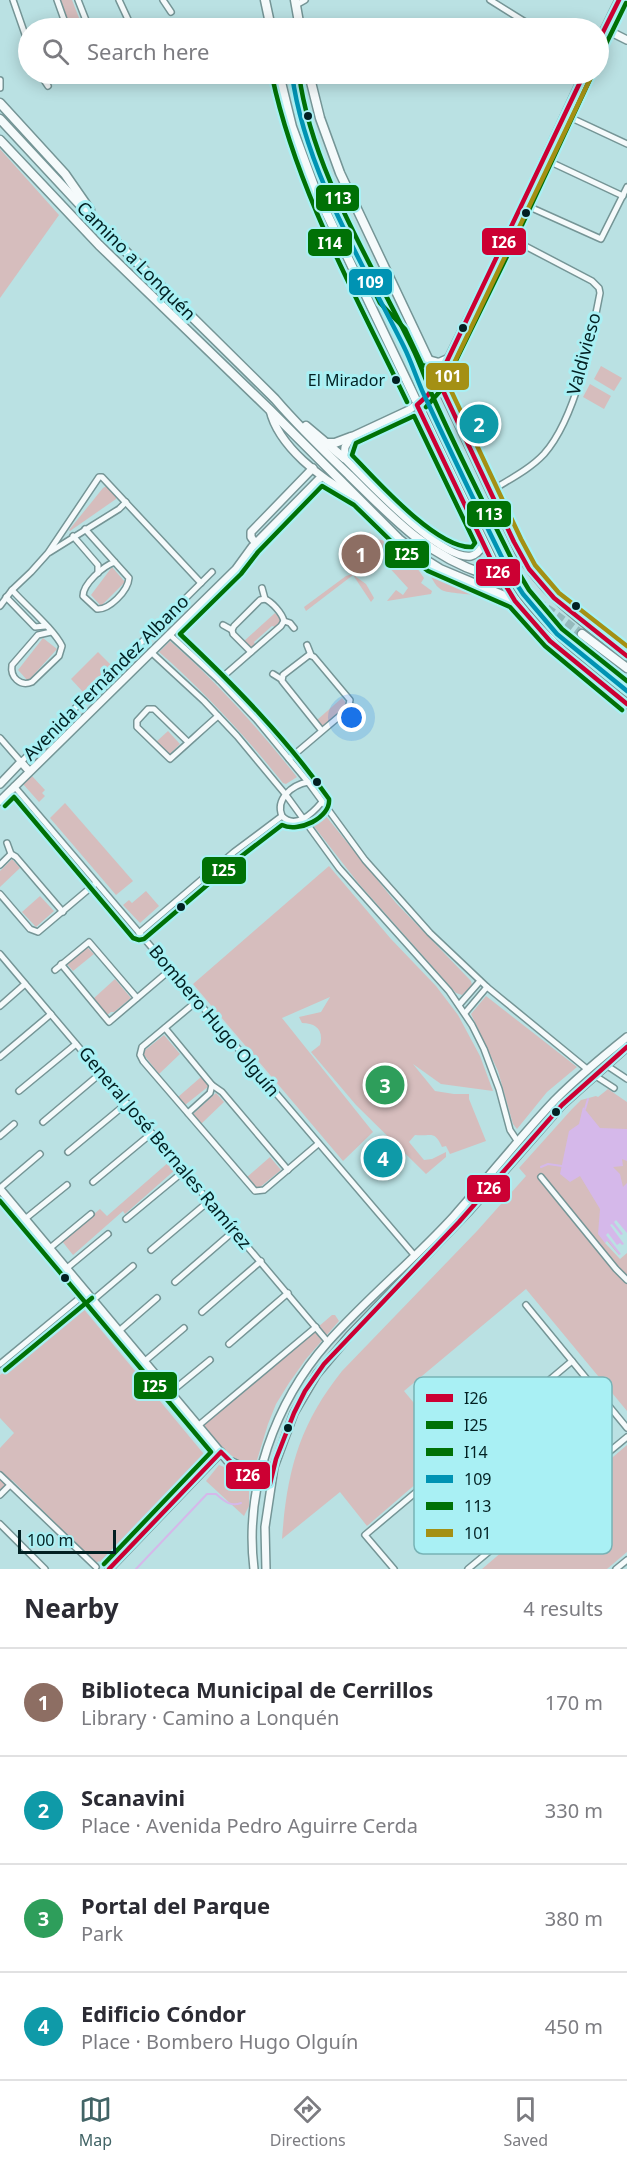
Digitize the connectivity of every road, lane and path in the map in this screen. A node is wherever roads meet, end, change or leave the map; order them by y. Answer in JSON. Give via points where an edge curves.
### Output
{"nodes":[{"id":1,"x":13,"y":0,"type":"edge"},
{"id":2,"x":57,"y":0,"type":"edge"},
{"id":3,"x":78,"y":0,"type":"edge"},
{"id":4,"x":119,"y":0,"type":"edge"},
{"id":5,"x":163,"y":0,"type":"edge"},
{"id":6,"x":265,"y":0,"type":"edge"},
{"id":7,"x":305,"y":0,"type":"edge"},
{"id":8,"x":490,"y":0,"type":"edge"},
{"id":9,"x":616,"y":1,"type":"edge"},
{"id":10,"x":296,"y":2,"type":"edge"},
{"id":11,"x":171,"y":12,"type":"dead end"},
{"id":12,"x":19,"y":18,"type":"edge"},
{"id":13,"x":63,"y":18,"type":"edge"},
{"id":14,"x":85,"y":18,"type":"edge"},
{"id":15,"x":126,"y":18,"type":"edge"},
{"id":16,"x":269,"y":18,"type":"edge"},
{"id":17,"x":298,"y":18,"type":"edge"},
{"id":18,"x":519,"y":18,"type":"edge"},
{"id":19,"x":609,"y":19,"type":"edge"},
{"id":20,"x":609,"y":31,"type":"edge"},
{"id":21,"x":627,"y":40,"type":"edge"},
{"id":22,"x":0,"y":80,"type":"edge"},
{"id":23,"x":281,"y":84,"type":"edge"},
{"id":24,"x":312,"y":84,"type":"edge"},
{"id":25,"x":579,"y":84,"type":"edge"},
{"id":26,"x":0,"y":88,"type":"edge"},
{"id":27,"x":0,"y":103,"type":"edge"},
{"id":28,"x":565,"y":115,"type":"junction"},
{"id":29,"x":0,"y":119,"type":"edge"},
{"id":30,"x":0,"y":140,"type":"edge"},
{"id":31,"x":627,"y":144,"type":"edge"},
{"id":32,"x":544,"y":159,"type":"junction"},
{"id":33,"x":627,"y":187,"type":"edge"},
{"id":34,"x":623,"y":196,"type":"junction"},
{"id":35,"x":523,"y":204,"type":"junction"},
{"id":36,"x":95,"y":221,"type":"junction"},
{"id":37,"x":508,"y":237,"type":"junction"},
{"id":38,"x":448,"y":359,"type":"junction"},
{"id":39,"x":428,"y":360,"type":"junction"},
{"id":40,"x":438,"y":380,"type":"junction"},
{"id":41,"x":275,"y":399,"type":"junction"},
{"id":42,"x":417,"y":405,"type":"junction"},
{"id":43,"x":270,"y":410,"type":"junction"},
{"id":44,"x":351,"y":437,"type":"junction"},
{"id":45,"x":326,"y":442,"type":"junction"},
{"id":46,"x":344,"y":458,"type":"junction"},
{"id":47,"x":313,"y":468,"type":"junction"},
{"id":48,"x":321,"y":477,"type":"junction"},
{"id":49,"x":491,"y":492,"type":"junction"},
{"id":50,"x":359,"y":499,"type":"junction"},
{"id":51,"x":126,"y":502,"type":"junction"},
{"id":52,"x":85,"y":529,"type":"junction"},
{"id":53,"x":73,"y":536,"type":"junction"},
{"id":54,"x":256,"y":544,"type":"junction"},
{"id":55,"x":484,"y":544,"type":"junction"},
{"id":56,"x":48,"y":553,"type":"junction"},
{"id":57,"x":113,"y":560,"type":"junction"},
{"id":58,"x":98,"y":565,"type":"junction"},
{"id":59,"x":212,"y":572,"type":"dead end"},
{"id":60,"x":484,"y":573,"type":"tunnel mouth"},
{"id":61,"x":98,"y":575,"type":"junction"},
{"id":62,"x":201,"y":583,"type":"junction"},
{"id":63,"x":262,"y":588,"type":"dead end"},
{"id":64,"x":12,"y":590,"type":"junction"},
{"id":65,"x":6,"y":597,"type":"junction"},
{"id":66,"x":265,"y":599,"type":"junction"},
{"id":67,"x":0,"y":601,"type":"edge"},
{"id":68,"x":515,"y":601,"type":"junction"},
{"id":69,"x":0,"y":606,"type":"edge"},
{"id":70,"x":284,"y":621,"type":"junction"},
{"id":71,"x":223,"y":625,"type":"dead end"},
{"id":72,"x":45,"y":626,"type":"junction"},
{"id":73,"x":35,"y":627,"type":"junction"},
{"id":74,"x":294,"y":628,"type":"dead end"},
{"id":75,"x":232,"y":630,"type":"junction"},
{"id":76,"x":51,"y":632,"type":"junction"},
{"id":77,"x":582,"y":633,"type":"tunnel mouth"},
{"id":78,"x":170,"y":634,"type":"junction"},
{"id":79,"x":35,"y":637,"type":"junction"},
{"id":80,"x":307,"y":645,"type":"dead end"},
{"id":81,"x":151,"y":652,"type":"junction"},
{"id":82,"x":252,"y":652,"type":"junction"},
{"id":83,"x":311,"y":655,"type":"junction"},
{"id":84,"x":627,"y":656,"type":"edge"},
{"id":85,"x":627,"y":668,"type":"edge"},
{"id":86,"x":273,"y":674,"type":"dead end"},
{"id":87,"x":281,"y":679,"type":"junction"},
{"id":88,"x":219,"y":680,"type":"junction"},
{"id":89,"x":627,"y":704,"type":"edge"},
{"id":90,"x":350,"y":705,"type":"junction"},
{"id":91,"x":358,"y":710,"type":"dead end"},
{"id":92,"x":218,"y":716,"type":"junction"},
{"id":93,"x":322,"y":731,"type":"junction"},
{"id":94,"x":0,"y":738,"type":"edge"},
{"id":95,"x":188,"y":742,"type":"junction"},
{"id":96,"x":289,"y":759,"type":"junction"},
{"id":97,"x":21,"y":762,"type":"junction"},
{"id":98,"x":29,"y":771,"type":"junction"},
{"id":99,"x":308,"y":782,"type":"junction"},
{"id":100,"x":0,"y":783,"type":"edge"},
{"id":101,"x":14,"y":786,"type":"junction"},
{"id":102,"x":286,"y":795,"type":"junction"},
{"id":103,"x":0,"y":801,"type":"edge"},
{"id":104,"x":322,"y":802,"type":"junction"},
{"id":105,"x":282,"y":816,"type":"junction"},
{"id":106,"x":303,"y":819,"type":"junction"},
{"id":107,"x":7,"y":843,"type":"dead end"},
{"id":108,"x":11,"y":854,"type":"junction"},
{"id":109,"x":0,"y":865,"type":"edge"},
{"id":110,"x":96,"y":883,"type":"junction"},
{"id":111,"x":0,"y":894,"type":"edge"},
{"id":112,"x":63,"y":912,"type":"junction"},
{"id":113,"x":139,"y":933,"type":"junction"},
{"id":114,"x":0,"y":954,"type":"edge"},
{"id":115,"x":61,"y":964,"type":"junction"},
{"id":116,"x":55,"y":970,"type":"dead end"},
{"id":117,"x":170,"y":970,"type":"junction"},
{"id":118,"x":480,"y":981,"type":"junction"},
{"id":119,"x":25,"y":984,"type":"junction"},
{"id":120,"x":487,"y":987,"type":"junction"},
{"id":121,"x":137,"y":998,"type":"junction"},
{"id":122,"x":197,"y":1001,"type":"junction"},
{"id":123,"x":459,"y":1005,"type":"junction"},
{"id":124,"x":0,"y":1006,"type":"edge"},
{"id":125,"x":465,"y":1013,"type":"junction"},
{"id":126,"x":51,"y":1014,"type":"junction"},
{"id":127,"x":165,"y":1028,"type":"junction"},
{"id":128,"x":627,"y":1037,"type":"edge"},
{"id":129,"x":76,"y":1044,"type":"junction"},
{"id":130,"x":627,"y":1047,"type":"edge"},
{"id":131,"x":0,"y":1057,"type":"edge"},
{"id":132,"x":606,"y":1065,"type":"junction"},
{"id":133,"x":587,"y":1069,"type":"junction"},
{"id":134,"x":101,"y":1073,"type":"junction"},
{"id":135,"x":594,"y":1075,"type":"junction"},
{"id":136,"x":627,"y":1079,"type":"edge"},
{"id":137,"x":212,"y":1085,"type":"junction"},
{"id":138,"x":614,"y":1088,"type":"dead end"},
{"id":139,"x":19,"y":1092,"type":"dead end"},
{"id":140,"x":127,"y":1103,"type":"junction"},
{"id":141,"x":188,"y":1113,"type":"junction"},
{"id":142,"x":43,"y":1122,"type":"dead end"},
{"id":143,"x":14,"y":1124,"type":"dead end"},
{"id":144,"x":152,"y":1132,"type":"junction"},
{"id":145,"x":0,"y":1136,"type":"edge"},
{"id":146,"x":518,"y":1142,"type":"junction"},
{"id":147,"x":318,"y":1144,"type":"junction"},
{"id":148,"x":68,"y":1152,"type":"dead end"},
{"id":149,"x":40,"y":1154,"type":"dead end"},
{"id":150,"x":288,"y":1170,"type":"junction"},
{"id":151,"x":184,"y":1171,"type":"junction"},
{"id":152,"x":541,"y":1177,"type":"dead end"},
{"id":153,"x":93,"y":1182,"type":"dead end"},
{"id":154,"x":67,"y":1185,"type":"dead end"},
{"id":155,"x":0,"y":1189,"type":"edge"},
{"id":156,"x":209,"y":1201,"type":"junction"},
{"id":157,"x":91,"y":1214,"type":"dead end"},
{"id":158,"x":25,"y":1219,"type":"junction"},
{"id":159,"x":126,"y":1220,"type":"dead end"},
{"id":160,"x":235,"y":1230,"type":"junction"},
{"id":161,"x":108,"y":1234,"type":"dead end"},
{"id":162,"x":50,"y":1248,"type":"junction"},
{"id":163,"x":151,"y":1250,"type":"dead end"},
{"id":164,"x":415,"y":1256,"type":"junction"},
{"id":165,"x":261,"y":1261,"type":"junction"},
{"id":166,"x":133,"y":1266,"type":"dead end"},
{"id":167,"x":67,"y":1268,"type":"junction"},
{"id":168,"x":627,"y":1280,"type":"edge"},
{"id":169,"x":175,"y":1282,"type":"dead end"},
{"id":170,"x":87,"y":1292,"type":"junction"},
{"id":171,"x":288,"y":1293,"type":"junction"},
{"id":172,"x":157,"y":1298,"type":"dead end"},
{"id":173,"x":93,"y":1299,"type":"junction"},
{"id":174,"x":526,"y":1305,"type":"dead end"},
{"id":175,"x":202,"y":1312,"type":"dead end"},
{"id":176,"x":316,"y":1327,"type":"junction"},
{"id":177,"x":184,"y":1328,"type":"dead end"},
{"id":178,"x":119,"y":1330,"type":"junction"},
{"id":179,"x":328,"y":1342,"type":"junction"},
{"id":180,"x":229,"y":1344,"type":"dead end"},
{"id":181,"x":210,"y":1360,"type":"dead end"},
{"id":182,"x":572,"y":1361,"type":"junction"},
{"id":183,"x":145,"y":1362,"type":"junction"},
{"id":184,"x":0,"y":1364,"type":"edge"},
{"id":185,"x":553,"y":1377,"type":"edge"},
{"id":186,"x":585,"y":1377,"type":"edge"},
{"id":187,"x":171,"y":1392,"type":"junction"},
{"id":188,"x":612,"y":1410,"type":"edge"},
{"id":189,"x":199,"y":1425,"type":"junction"},
{"id":190,"x":627,"y":1428,"type":"edge"},
{"id":191,"x":627,"y":1437,"type":"edge"},
{"id":192,"x":612,"y":1449,"type":"edge"},
{"id":193,"x":221,"y":1452,"type":"junction"},
{"id":194,"x":229,"y":1461,"type":"junction"},
{"id":195,"x":261,"y":1473,"type":"junction"},
{"id":196,"x":0,"y":1475,"type":"edge"},
{"id":197,"x":272,"y":1475,"type":"junction"},
{"id":198,"x":245,"y":1476,"type":"junction"},
{"id":199,"x":258,"y":1481,"type":"junction"},
{"id":200,"x":270,"y":1484,"type":"junction"},
{"id":201,"x":10,"y":1485,"type":"junction"},
{"id":202,"x":256,"y":1494,"type":"junction"},
{"id":203,"x":414,"y":1494,"type":"edge"},
{"id":204,"x":0,"y":1495,"type":"edge"},
{"id":205,"x":0,"y":1524,"type":"edge"},
{"id":206,"x":486,"y":1554,"type":"edge"},
{"id":207,"x":627,"y":1560,"type":"edge"},
{"id":208,"x":96,"y":1567,"type":"edge"},
{"id":209,"x":45,"y":1569,"type":"edge"},
{"id":210,"x":108,"y":1569,"type":"edge"},
{"id":211,"x":254,"y":1569,"type":"edge"},
{"id":212,"x":266,"y":1569,"type":"edge"},
{"id":213,"x":394,"y":1569,"type":"edge"},
{"id":214,"x":468,"y":1569,"type":"edge"},
{"id":215,"x":616,"y":1569,"type":"edge"}],
"edges":[{"from":1,"to":12,"type":"street"},
{"from":2,"to":13,"type":"street"},
{"from":3,"to":14,"type":"street"},
{"from":4,"to":15,"type":"street"},
{"from":5,"to":11,"type":"street"},
{"from":6,"to":16,"type":"main road"},
{"from":7,"to":10,"type":"street"},
{"from":8,"to":18,"type":"street"},
{"from":9,"to":19,"type":"main road"},
{"from":10,"to":17,"type":"main road"},
{"from":20,"to":21,"type":"main road"},
{"from":22,"to":26,"type":"street"},
{"from":23,"to":42,"type":"main road","via":[[308,172]]},
{"from":24,"to":39,"type":"main road","via":[[337,167]]},
{"from":25,"to":28,"type":"main road"},
{"from":27,"to":36,"type":"main road","via":[[70,179]]},
{"from":28,"to":31,"type":"street"},
{"from":28,"to":32,"type":"main road"},
{"from":29,"to":36,"type":"main road","name":"Camino a Lonquén"},
{"from":30,"to":43,"type":"main road","name":"Camino a Lonquén","via":[[99,245]]},
{"from":32,"to":34,"type":"street"},
{"from":32,"to":35,"type":"main road"},
{"from":33,"to":34,"type":"street"},
{"from":34,"to":35,"type":"street","via":[[601,239]]},
{"from":35,"to":37,"type":"main road"},
{"from":36,"to":41,"type":"main road","name":"Camino a Lonquén"},
{"from":37,"to":38,"type":"main road"},
{"from":37,"to":49,"type":"street","name":"Valdivieso","via":[[592,281],[600,293],[578,382],[560,429],[538,460]]},
{"from":38,"to":39,"type":"main road","via":[[439,363]]},
{"from":38,"to":40,"type":"main road"},
{"from":39,"to":40,"type":"main road"},
{"from":40,"to":42,"type":"main road"},
{"from":40,"to":49,"type":"main road"},
{"from":41,"to":45,"type":"main road"},
{"from":41,"to":60,"type":"main road","via":[[409,533],[441,555]]},
{"from":42,"to":44,"type":"main road"},
{"from":42,"to":55,"type":"main road"},
{"from":43,"to":47,"type":"main road","name":"Camino a Lonquén","via":[[280,434]]},
{"from":43,"to":50,"type":"main road","name":"Camino a Lonquén"},
{"from":44,"to":45,"type":"main road"},
{"from":44,"to":46,"type":"main road"},
{"from":45,"to":46,"type":"main road"},
{"from":46,"to":55,"type":"main road","via":[[408,520],[438,543],[469,556]]},
{"from":47,"to":48,"type":"main road","name":"Camino a Lonquén"},
{"from":47,"to":54,"type":"main road","name":"Avenida Fernández Albano","via":[[251,532]]},
{"from":48,"to":50,"type":"main road","name":"Camino a Lonquén"},
{"from":48,"to":54,"type":"main road","name":"Avenida Fernández Albano"},
{"from":49,"to":84,"type":"main road","via":[[519,550],[540,582],[563,606]]},
{"from":50,"to":68,"type":"main road","name":"Camino a Lonquén","via":[[432,565]]},
{"from":51,"to":52,"type":"street"},
{"from":51,"to":56,"type":"street","via":[[102,477],[97,478]]},
{"from":51,"to":62,"type":"street"},
{"from":52,"to":53,"type":"street"},
{"from":52,"to":57,"type":"street"},
{"from":53,"to":56,"type":"street"},
{"from":53,"to":58,"type":"street"},
{"from":54,"to":78,"type":"main road","name":"Avenida Fernández Albano"},
{"from":55,"to":68,"type":"main road"},
{"from":56,"to":64,"type":"street"},
{"from":57,"to":58,"type":"street"},
{"from":57,"to":61,"type":"street"},
{"from":57,"to":61,"type":"street","via":[[128,576],[128,584],[102,610],[94,608],[83,594]]},
{"from":58,"to":61,"type":"street"},
{"from":59,"to":62,"type":"street","name":"Avenida Fernández Albano"},
{"from":62,"to":97,"type":"street","name":"Avenida Fernández Albano"},
{"from":63,"to":66,"type":"street"},
{"from":64,"to":65,"type":"street"},
{"from":64,"to":72,"type":"street"},
{"from":65,"to":67,"type":"street"},
{"from":65,"to":69,"type":"street"},
{"from":65,"to":73,"type":"street"},
{"from":66,"to":70,"type":"street"},
{"from":66,"to":75,"type":"street"},
{"from":68,"to":89,"type":"main road","via":[[550,641]]},
{"from":70,"to":74,"type":"street"},
{"from":70,"to":82,"type":"street"},
{"from":71,"to":75,"type":"street"},
{"from":72,"to":73,"type":"street"},
{"from":72,"to":76,"type":"street"},
{"from":73,"to":79,"type":"street"},
{"from":75,"to":82,"type":"street"},
{"from":76,"to":79,"type":"street"},
{"from":76,"to":79,"type":"street","via":[[61,643],[61,654],[32,682],[22,684],[11,668]]},
{"from":77,"to":85,"type":"main road"},
{"from":78,"to":81,"type":"main road","name":"Avenida Fernández Albano"},
{"from":78,"to":88,"type":"street"},
{"from":80,"to":83,"type":"street"},
{"from":81,"to":92,"type":"street"},
{"from":81,"to":98,"type":"main road","name":"Avenida Fernández Albano"},
{"from":82,"to":88,"type":"street"},
{"from":83,"to":87,"type":"street"},
{"from":83,"to":90,"type":"street","via":[[350,700]]},
{"from":86,"to":87,"type":"street"},
{"from":87,"to":93,"type":"street"},
{"from":88,"to":96,"type":"street"},
{"from":90,"to":91,"type":"street"},
{"from":90,"to":93,"type":"street"},
{"from":92,"to":95,"type":"street"},
{"from":92,"to":102,"type":"street"},
{"from":93,"to":96,"type":"street"},
{"from":94,"to":97,"type":"street"},
{"from":95,"to":95,"type":"street","via":[[170,759],[137,727],[137,721],[148,709],[154,709]]},
{"from":96,"to":99,"type":"street"},
{"from":97,"to":98,"type":"main road"},
{"from":97,"to":100,"type":"main road","name":"Avenida Fernández Albano"},
{"from":98,"to":101,"type":"main road","name":"Avenida Fernández Albano"},
{"from":99,"to":102,"type":"street"},
{"from":99,"to":104,"type":"street"},
{"from":101,"to":103,"type":"main road","name":"Avenida Fernández Albano"},
{"from":101,"to":110,"type":"street","name":"Bombero Hugo Olguín"},
{"from":102,"to":105,"type":"street","via":[[279,805]]},
{"from":102,"to":106,"type":"street"},
{"from":104,"to":106,"type":"street"},
{"from":104,"to":118,"type":"street","via":[[396,896]]},
{"from":105,"to":106,"type":"street","via":[[293,822]]},
{"from":105,"to":113,"type":"street"},
{"from":106,"to":123,"type":"street","via":[[339,868]]},
{"from":107,"to":108,"type":"street"},
{"from":108,"to":109,"type":"street"},
{"from":108,"to":112,"type":"street"},
{"from":110,"to":112,"type":"street"},
{"from":110,"to":113,"type":"street","name":"Bombero Hugo Olguín"},
{"from":111,"to":112,"type":"street","via":[[34,932]]},
{"from":113,"to":117,"type":"street","name":"Bombero Hugo Olguín"},
{"from":114,"to":119,"type":"street","name":"General José Bernales Ramírez"},
{"from":115,"to":116,"type":"street"},
{"from":115,"to":121,"type":"street","via":[[89,942]]},
{"from":115,"to":121,"type":"street","via":[[109,1022]]},
{"from":117,"to":121,"type":"street"},
{"from":117,"to":122,"type":"street","name":"Bombero Hugo Olguín"},
{"from":118,"to":120,"type":"street"},
{"from":118,"to":123,"type":"street"},
{"from":119,"to":124,"type":"street"},
{"from":119,"to":126,"type":"street","name":"General José Bernales Ramírez"},
{"from":120,"to":125,"type":"street"},
{"from":120,"to":133,"type":"street"},
{"from":122,"to":127,"type":"street"},
{"from":122,"to":147,"type":"street","name":"Bombero Hugo Olguín"},
{"from":123,"to":125,"type":"street"},
{"from":125,"to":146,"type":"street","via":[[490,1062],[510,1130]]},
{"from":126,"to":129,"type":"street","name":"General José Bernales Ramírez"},
{"from":126,"to":131,"type":"street"},
{"from":127,"to":137,"type":"street"},
{"from":127,"to":141,"type":"street","via":[[142,1047],[141,1059]]},
{"from":128,"to":133,"type":"main road"},
{"from":129,"to":134,"type":"street","name":"General José Bernales Ramírez"},
{"from":129,"to":139,"type":"street"},
{"from":130,"to":132,"type":"main road"},
{"from":132,"to":135,"type":"main road"},
{"from":132,"to":136,"type":"street"},
{"from":133,"to":146,"type":"main road"},
{"from":134,"to":140,"type":"street","name":"General José Bernales Ramírez"},
{"from":134,"to":142,"type":"street"},
{"from":135,"to":138,"type":"street"},
{"from":135,"to":197,"type":"main road","via":[[324,1364],[294,1413]]},
{"from":137,"to":141,"type":"street","via":[[210,1093]]},
{"from":137,"to":150,"type":"street"},
{"from":140,"to":144,"type":"street","name":"General José Bernales Ramírez"},
{"from":140,"to":148,"type":"street"},
{"from":141,"to":150,"type":"street","via":[[258,1192]]},
{"from":143,"to":145,"type":"street"},
{"from":144,"to":151,"type":"street","name":"General José Bernales Ramírez"},
{"from":144,"to":153,"type":"street"},
{"from":146,"to":164,"type":"main road"},
{"from":147,"to":150,"type":"street"},
{"from":147,"to":164,"type":"street","name":"Bombero Hugo Olguín"},
{"from":149,"to":155,"type":"street"},
{"from":151,"to":156,"type":"street","name":"General José Bernales Ramírez"},
{"from":151,"to":159,"type":"street"},
{"from":152,"to":168,"type":"street"},
{"from":154,"to":158,"type":"street"},
{"from":155,"to":158,"type":"main road"},
{"from":156,"to":160,"type":"street","name":"General José Bernales Ramírez"},
{"from":156,"to":163,"type":"street"},
{"from":157,"to":162,"type":"street"},
{"from":158,"to":162,"type":"main road"},
{"from":160,"to":165,"type":"street","name":"General José Bernales Ramírez"},
{"from":160,"to":169,"type":"street"},
{"from":161,"to":167,"type":"street"},
{"from":162,"to":167,"type":"main road"},
{"from":164,"to":179,"type":"main road"},
{"from":165,"to":171,"type":"street","name":"General José Bernales Ramírez"},
{"from":165,"to":175,"type":"street"},
{"from":166,"to":173,"type":"street"},
{"from":167,"to":170,"type":"main road"},
{"from":170,"to":173,"type":"main road"},
{"from":170,"to":184,"type":"street"},
{"from":171,"to":176,"type":"street","name":"General José Bernales Ramírez"},
{"from":171,"to":180,"type":"street"},
{"from":172,"to":178,"type":"street"},
{"from":173,"to":178,"type":"main road"},
{"from":174,"to":182,"type":"street"},
{"from":176,"to":179,"type":"street","name":"General José Bernales Ramírez"},
{"from":176,"to":189,"type":"street"},
{"from":177,"to":183,"type":"street"},
{"from":178,"to":183,"type":"main road"},
{"from":179,"to":195,"type":"main road","via":[[289,1399]]},
{"from":181,"to":187,"type":"street"},
{"from":182,"to":185,"type":"street"},
{"from":182,"to":186,"type":"street"},
{"from":183,"to":187,"type":"main road"},
{"from":187,"to":189,"type":"main road"},
{"from":188,"to":190,"type":"street"},
{"from":189,"to":193,"type":"main road"},
{"from":191,"to":192,"type":"street"},
{"from":193,"to":194,"type":"main road"},
{"from":193,"to":210,"type":"main road"},
{"from":194,"to":195,"type":"main road"},
{"from":194,"to":198,"type":"main road"},
{"from":195,"to":197,"type":"main road"},
{"from":195,"to":199,"type":"main road"},
{"from":196,"to":201,"type":"street"},
{"from":197,"to":200,"type":"main road"},
{"from":198,"to":199,"type":"main road"},
{"from":198,"to":202,"type":"main road"},
{"from":199,"to":200,"type":"main road"},
{"from":199,"to":202,"type":"main road"},
{"from":200,"to":212,"type":"main road"},
{"from":201,"to":204,"type":"street"},
{"from":201,"to":208,"type":"street"},
{"from":202,"to":211,"type":"main road","via":[[252,1526]]},
{"from":203,"to":213,"type":"street","via":[[365,1535]]},
{"from":205,"to":209,"type":"street"},
{"from":206,"to":214,"type":"street"},
{"from":207,"to":215,"type":"street"}]}
